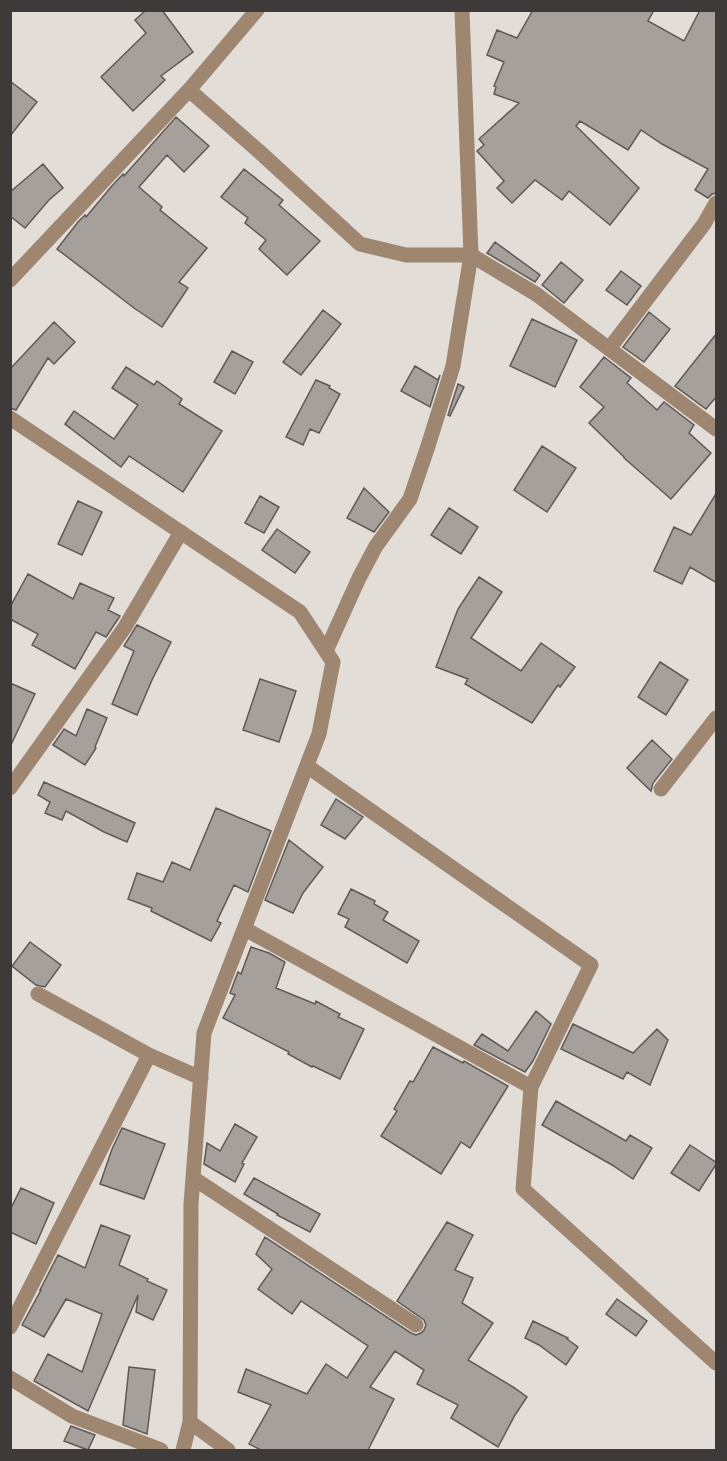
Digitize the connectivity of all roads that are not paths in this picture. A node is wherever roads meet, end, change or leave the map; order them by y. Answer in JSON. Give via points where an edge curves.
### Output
{"nodes":[{"id":1,"x":257,"y":10,"type":"edge"},
{"id":2,"x":462,"y":10,"type":"edge"},
{"id":3,"x":189,"y":90,"type":"junction"},
{"id":4,"x":717,"y":203,"type":"edge"},
{"id":5,"x":471,"y":255,"type":"junction"},
{"id":6,"x":10,"y":280,"type":"edge"},
{"id":7,"x":609,"y":349,"type":"junction"},
{"id":8,"x":10,"y":418,"type":"edge"},
{"id":9,"x":717,"y":429,"type":"edge"},
{"id":10,"x":181,"y":532,"type":"junction"},
{"id":11,"x":326,"y":651,"type":"junction"},
{"id":12,"x":717,"y":718,"type":"edge"},
{"id":13,"x":307,"y":766,"type":"junction"},
{"id":14,"x":10,"y":788,"type":"edge"},
{"id":15,"x":661,"y":789,"type":"dead end"},
{"id":16,"x":245,"y":929,"type":"junction"},
{"id":17,"x":38,"y":994,"type":"dead end"},
{"id":18,"x":149,"y":1055,"type":"junction"},
{"id":19,"x":201,"y":1078,"type":"junction"},
{"id":20,"x":531,"y":1087,"type":"junction"},
{"id":21,"x":193,"y":1178,"type":"junction"},
{"id":22,"x":416,"y":1325,"type":"dead end"},
{"id":23,"x":10,"y":1327,"type":"edge"},
{"id":24,"x":717,"y":1364,"type":"edge"},
{"id":25,"x":10,"y":1378,"type":"edge"},
{"id":26,"x":190,"y":1422,"type":"junction"},
{"id":27,"x":161,"y":1450,"type":"edge"},
{"id":28,"x":183,"y":1450,"type":"edge"},
{"id":29,"x":228,"y":1450,"type":"edge"}],
"edges":[{"from":1,"to":3,"type":"street"},
{"from":2,"to":5,"type":"street"},
{"from":3,"to":5,"type":"street","via":[[360,244],[406,255]]},
{"from":3,"to":6,"type":"street"},
{"from":4,"to":7,"type":"street"},
{"from":5,"to":7,"type":"street","via":[[536,294]]},
{"from":5,"to":11,"type":"street","via":[[453,366],[410,499],[376,546]]},
{"from":7,"to":9,"type":"street"},
{"from":8,"to":10,"type":"street"},
{"from":10,"to":11,"type":"street","via":[[300,612]]},
{"from":10,"to":14,"type":"street","via":[[125,627]]},
{"from":11,"to":13,"type":"street","via":[[333,662],[319,734]]},
{"from":12,"to":15,"type":"street"},
{"from":13,"to":16,"type":"street"},
{"from":13,"to":20,"type":"street","via":[[591,965]]},
{"from":16,"to":19,"type":"street","via":[[204,1033]]},
{"from":16,"to":20,"type":"street"},
{"from":17,"to":18,"type":"street"},
{"from":18,"to":19,"type":"street"},
{"from":18,"to":23,"type":"street"},
{"from":19,"to":21,"type":"street"},
{"from":20,"to":24,"type":"street","via":[[523,1189]]},
{"from":21,"to":22,"type":"street"},
{"from":21,"to":26,"type":"street"},
{"from":25,"to":27,"type":"street","via":[[72,1416]]},
{"from":26,"to":28,"type":"street"},
{"from":26,"to":29,"type":"street"}]}
